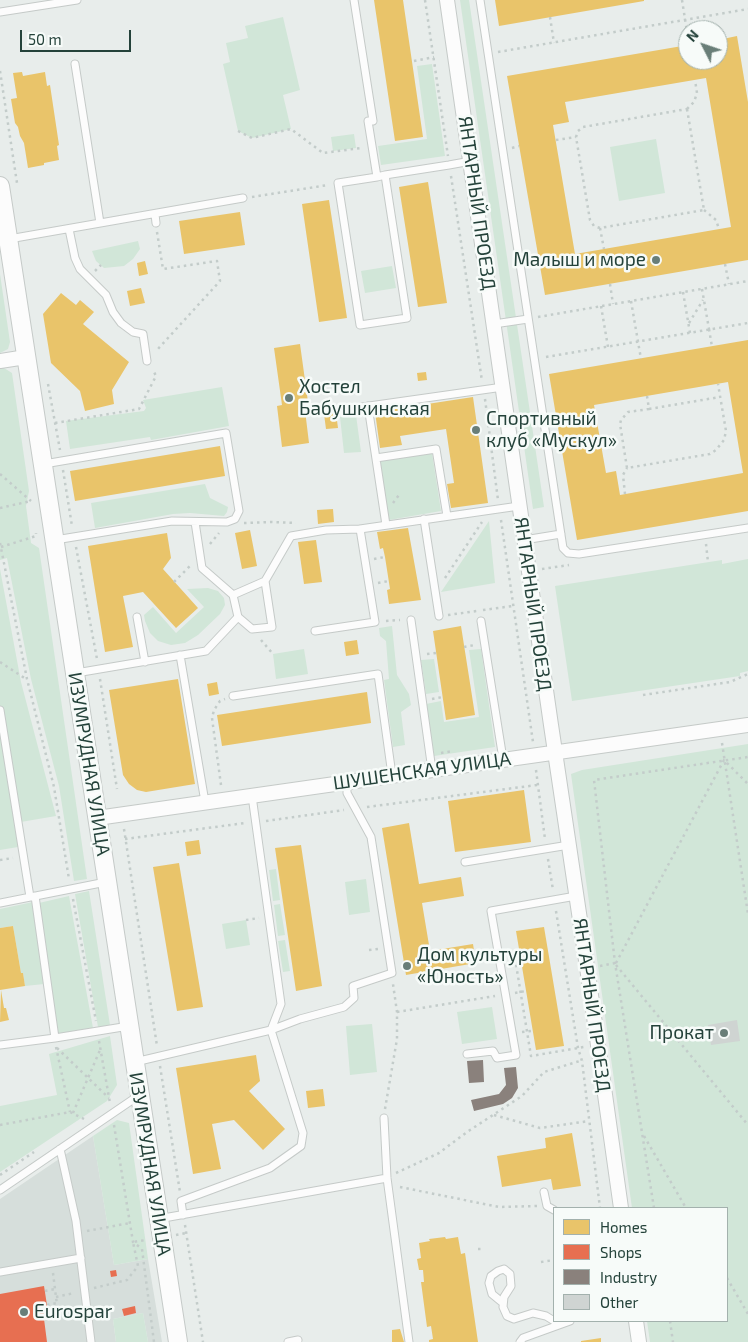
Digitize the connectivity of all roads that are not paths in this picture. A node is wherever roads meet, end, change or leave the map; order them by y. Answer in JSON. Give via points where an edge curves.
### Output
{"nodes":[{"id":1,"x":77,"y":0,"type":"edge"},
{"id":2,"x":354,"y":0,"type":"edge"},
{"id":3,"x":447,"y":0,"type":"edge"},
{"id":4,"x":480,"y":0,"type":"edge"},
{"id":5,"x":0,"y":12,"type":"edge"},
{"id":6,"x":75,"y":64,"type":"dead end"},
{"id":7,"x":471,"y":161,"type":"junction"},
{"id":8,"x":385,"y":175,"type":"junction"},
{"id":9,"x":377,"y":177,"type":"junction"},
{"id":10,"x":9,"y":186,"type":"edge"},
{"id":11,"x":243,"y":198,"type":"road end"},
{"id":12,"x":155,"y":214,"type":"junction"},
{"id":13,"x":156,"y":223,"type":"road end"},
{"id":14,"x":100,"y":224,"type":"junction"},
{"id":15,"x":70,"y":229,"type":"junction"},
{"id":16,"x":9,"y":239,"type":"junction"},
{"id":17,"x":528,"y":319,"type":"junction"},
{"id":18,"x":494,"y":324,"type":"junction"},
{"id":19,"x":26,"y":357,"type":"junction"},
{"id":20,"x":0,"y":361,"type":"edge"},
{"id":21,"x":147,"y":361,"type":"road end"},
{"id":22,"x":503,"y":387,"type":"junction"},
{"id":23,"x":368,"y":406,"type":"junction"},
{"id":24,"x":348,"y":409,"type":"dead end"},
{"id":25,"x":376,"y":458,"type":"junction"},
{"id":26,"x":43,"y":464,"type":"junction"},
{"id":27,"x":519,"y":506,"type":"junction"},
{"id":28,"x":447,"y":516,"type":"junction"},
{"id":29,"x":424,"y":519,"type":"junction"},
{"id":30,"x":195,"y":522,"type":"junction"},
{"id":31,"x":386,"y":525,"type":"junction"},
{"id":32,"x":748,"y":528,"type":"edge"},
{"id":33,"x":360,"y":529,"type":"junction"},
{"id":34,"x":561,"y":534,"type":"junction"},
{"id":35,"x":55,"y":540,"type":"junction"},
{"id":36,"x":524,"y":540,"type":"junction"},
{"id":37,"x":265,"y":581,"type":"junction"},
{"id":38,"x":233,"y":595,"type":"junction"},
{"id":39,"x":439,"y":616,"type":"road end"},
{"id":40,"x":137,"y":617,"type":"dead end"},
{"id":41,"x":238,"y":617,"type":"junction"},
{"id":42,"x":411,"y":620,"type":"road end"},
{"id":43,"x":480,"y":621,"type":"dead end"},
{"id":44,"x":315,"y":631,"type":"dead end"},
{"id":45,"x":180,"y":656,"type":"junction"},
{"id":46,"x":145,"y":662,"type":"junction"},
{"id":47,"x":75,"y":673,"type":"junction"},
{"id":48,"x":234,"y":696,"type":"road end"},
{"id":49,"x":0,"y":710,"type":"edge"},
{"id":50,"x":748,"y":725,"type":"edge"},
{"id":51,"x":555,"y":751,"type":"junction"},
{"id":52,"x":503,"y":759,"type":"junction"},
{"id":53,"x":432,"y":770,"type":"junction"},
{"id":54,"x":392,"y":775,"type":"junction"},
{"id":55,"x":347,"y":782,"type":"junction"},
{"id":56,"x":252,"y":796,"type":"junction"},
{"id":57,"x":205,"y":802,"type":"junction"},
{"id":58,"x":97,"y":818,"type":"junction"},
{"id":59,"x":569,"y":845,"type":"junction"},
{"id":60,"x":465,"y":862,"type":"dead end"},
{"id":61,"x":106,"y":882,"type":"junction"},
{"id":62,"x":576,"y":896,"type":"junction"},
{"id":63,"x":32,"y":897,"type":"junction"},
{"id":64,"x":0,"y":903,"type":"edge"},
{"id":65,"x":129,"y":1026,"type":"junction"},
{"id":66,"x":270,"y":1030,"type":"junction"},
{"id":67,"x":51,"y":1038,"type":"junction"},
{"id":68,"x":0,"y":1045,"type":"edge"},
{"id":69,"x":467,"y":1054,"type":"dead end"},
{"id":70,"x":134,"y":1062,"type":"junction"},
{"id":71,"x":139,"y":1095,"type":"junction"},
{"id":72,"x":384,"y":1118,"type":"road end"},
{"id":73,"x":60,"y":1150,"type":"junction"},
{"id":74,"x":388,"y":1181,"type":"junction"},
{"id":75,"x":0,"y":1190,"type":"edge"},
{"id":76,"x":544,"y":1192,"type":"dead end"},
{"id":77,"x":621,"y":1207,"type":"edge"},
{"id":78,"x":551,"y":1208,"type":"edge"},
{"id":79,"x":184,"y":1215,"type":"junction"},
{"id":80,"x":158,"y":1219,"type":"junction"},
{"id":81,"x":81,"y":1258,"type":"junction"},
{"id":82,"x":0,"y":1272,"type":"edge"},
{"id":83,"x":503,"y":1303,"type":"junction"},
{"id":84,"x":553,"y":1320,"type":"edge"},
{"id":85,"x":556,"y":1322,"type":"edge"},
{"id":86,"x":566,"y":1322,"type":"edge"},
{"id":87,"x":636,"y":1322,"type":"edge"},
{"id":88,"x":559,"y":1324,"type":"junction"},
{"id":89,"x":298,"y":1340,"type":"dead end"},
{"id":90,"x":91,"y":1342,"type":"edge"},
{"id":91,"x":178,"y":1342,"type":"edge"},
{"id":92,"x":288,"y":1342,"type":"edge"},
{"id":93,"x":409,"y":1342,"type":"edge"},
{"id":94,"x":520,"y":1342,"type":"edge"},
{"id":95,"x":639,"y":1342,"type":"edge"}],
"edges":[{"from":1,"to":5,"type":"lane"},
{"from":2,"to":9,"type":"lane","via":[[373,121],[368,122]]},
{"from":3,"to":7,"type":"street","name":"ЯНТАРНЫЙ ПРОЕЗД"},
{"from":4,"to":17,"type":"lane"},
{"from":6,"to":14,"type":"lane"},
{"from":7,"to":8,"type":"lane"},
{"from":7,"to":18,"type":"street","name":"ЯНТАРНЫЙ ПРОЕЗД"},
{"from":8,"to":9,"type":"lane"},
{"from":8,"to":9,"type":"lane","via":[[407,318],[360,325],[338,183]]},
{"from":10,"to":16,"type":"street","name":"ИЗУМРУДНАЯ УЛИЦА"},
{"from":11,"to":12,"type":"lane"},
{"from":12,"to":13,"type":"lane"},
{"from":12,"to":14,"type":"lane"},
{"from":14,"to":15,"type":"lane"},
{"from":15,"to":16,"type":"lane"},
{"from":15,"to":21,"type":"lane","via":[[80,269],[106,295],[121,323],[132,332],[143,334]]},
{"from":16,"to":19,"type":"street","name":"ИЗУМРУДНАЯ УЛИЦА"},
{"from":17,"to":18,"type":"lane"},
{"from":17,"to":34,"type":"lane"},
{"from":18,"to":22,"type":"street","name":"ЯНТАРНЫЙ ПРОЕЗД"},
{"from":19,"to":20,"type":"street"},
{"from":19,"to":26,"type":"street","name":"ИЗУМРУДНАЯ УЛИЦА"},
{"from":22,"to":23,"type":"lane"},
{"from":22,"to":27,"type":"street","name":"ЯНТАРНЫЙ ПРОЕЗД"},
{"from":23,"to":24,"type":"lane"},
{"from":23,"to":25,"type":"lane"},
{"from":25,"to":28,"type":"lane","via":[[436,449]]},
{"from":25,"to":31,"type":"lane"},
{"from":26,"to":30,"type":"lane","via":[[226,434],[239,511],[235,519],[227,522]]},
{"from":26,"to":35,"type":"street","name":"ИЗУМРУДНАЯ УЛИЦА"},
{"from":27,"to":28,"type":"lane"},
{"from":27,"to":36,"type":"street","name":"ЯНТАРНЫЙ ПРОЕЗД"},
{"from":28,"to":29,"type":"lane"},
{"from":29,"to":31,"type":"lane"},
{"from":29,"to":39,"type":"lane"},
{"from":30,"to":35,"type":"lane","via":[[172,521]]},
{"from":30,"to":38,"type":"lane","via":[[202,568]]},
{"from":31,"to":33,"type":"lane"},
{"from":32,"to":34,"type":"lane","via":[[576,554],[563,548]]},
{"from":33,"to":37,"type":"lane","via":[[291,536]]},
{"from":33,"to":44,"type":"lane","via":[[375,622]]},
{"from":34,"to":36,"type":"lane"},
{"from":35,"to":47,"type":"street","name":"ИЗУМРУДНАЯ УЛИЦА"},
{"from":36,"to":51,"type":"street","name":"ЯНТАРНЫЙ ПРОЕЗД"},
{"from":37,"to":38,"type":"lane"},
{"from":37,"to":41,"type":"lane","via":[[272,627],[252,629]]},
{"from":38,"to":41,"type":"lane"},
{"from":40,"to":46,"type":"lane"},
{"from":41,"to":45,"type":"lane","via":[[206,651]]},
{"from":42,"to":53,"type":"lane"},
{"from":43,"to":52,"type":"lane"},
{"from":45,"to":46,"type":"lane"},
{"from":45,"to":57,"type":"lane"},
{"from":46,"to":47,"type":"lane"},
{"from":47,"to":58,"type":"street","name":"ИЗУМРУДНАЯ УЛИЦА"},
{"from":48,"to":54,"type":"lane","via":[[378,674]]},
{"from":49,"to":63,"type":"lane"},
{"from":50,"to":51,"type":"street","name":"ШУШЕНСКАЯ УЛИЦА"},
{"from":51,"to":52,"type":"street","name":"ШУШЕНСКАЯ УЛИЦА"},
{"from":51,"to":59,"type":"street","name":"ЯНТАРНЫЙ ПРОЕЗД"},
{"from":52,"to":53,"type":"street","name":"ШУШЕНСКАЯ УЛИЦА"},
{"from":53,"to":54,"type":"street","name":"ШУШЕНСКАЯ УЛИЦА"},
{"from":54,"to":55,"type":"street","name":"ШУШЕНСКАЯ УЛИЦА"},
{"from":55,"to":56,"type":"street","name":"ШУШЕНСКАЯ УЛИЦА"},
{"from":55,"to":66,"type":"lane","via":[[347,793],[371,837],[392,973],[353,986],[354,998],[344,1007]]},
{"from":56,"to":57,"type":"street","name":"ШУШЕНСКАЯ УЛИЦА"},
{"from":56,"to":66,"type":"lane","via":[[281,1004]]},
{"from":57,"to":58,"type":"street","name":"ШУШЕНСКАЯ УЛИЦА"},
{"from":58,"to":61,"type":"street","name":"ИЗУМРУДНАЯ УЛИЦА"},
{"from":59,"to":60,"type":"lane"},
{"from":59,"to":62,"type":"street","name":"ЯНТАРНЫЙ ПРОЕЗД"},
{"from":61,"to":63,"type":"lane"},
{"from":61,"to":65,"type":"street","name":"ИЗУМРУДНАЯ УЛИЦА"},
{"from":62,"to":69,"type":"lane","via":[[491,911],[516,1055],[497,1058],[493,1051]]},
{"from":62,"to":77,"type":"street","name":"ЯНТАРНЫЙ ПРОЕЗД"},
{"from":63,"to":64,"type":"lane"},
{"from":63,"to":67,"type":"lane"},
{"from":65,"to":67,"type":"lane"},
{"from":65,"to":70,"type":"street","name":"ИЗУМРУДНАЯ УЛИЦА"},
{"from":66,"to":70,"type":"lane"},
{"from":66,"to":79,"type":"lane","via":[[303,1134],[301,1146],[270,1168],[181,1200]]},
{"from":67,"to":68,"type":"lane"},
{"from":70,"to":71,"type":"street","name":"ИЗУМРУДНАЯ УЛИЦА"},
{"from":71,"to":73,"type":"lane"},
{"from":71,"to":80,"type":"street","name":"ИЗУМРУДНАЯ УЛИЦА"},
{"from":72,"to":74,"type":"lane"},
{"from":73,"to":75,"type":"lane"},
{"from":73,"to":81,"type":"lane"},
{"from":74,"to":79,"type":"lane"},
{"from":74,"to":93,"type":"lane"},
{"from":76,"to":78,"type":"lane"},
{"from":79,"to":80,"type":"lane"},
{"from":80,"to":91,"type":"street","name":"ИЗУМРУДНАЯ УЛИЦА"},
{"from":81,"to":82,"type":"lane"},
{"from":81,"to":90,"type":"lane"},
{"from":83,"to":83,"type":"lane","via":[[511,1286],[510,1274],[504,1269],[491,1276],[489,1283],[492,1294]]},
{"from":83,"to":84,"type":"lane","via":[[507,1316],[514,1319],[533,1312]]},
{"from":85,"to":88,"type":"lane"},
{"from":86,"to":88,"type":"lane"},
{"from":87,"to":95,"type":"street"},
{"from":88,"to":94,"type":"lane"},
{"from":89,"to":92,"type":"lane"}]}
